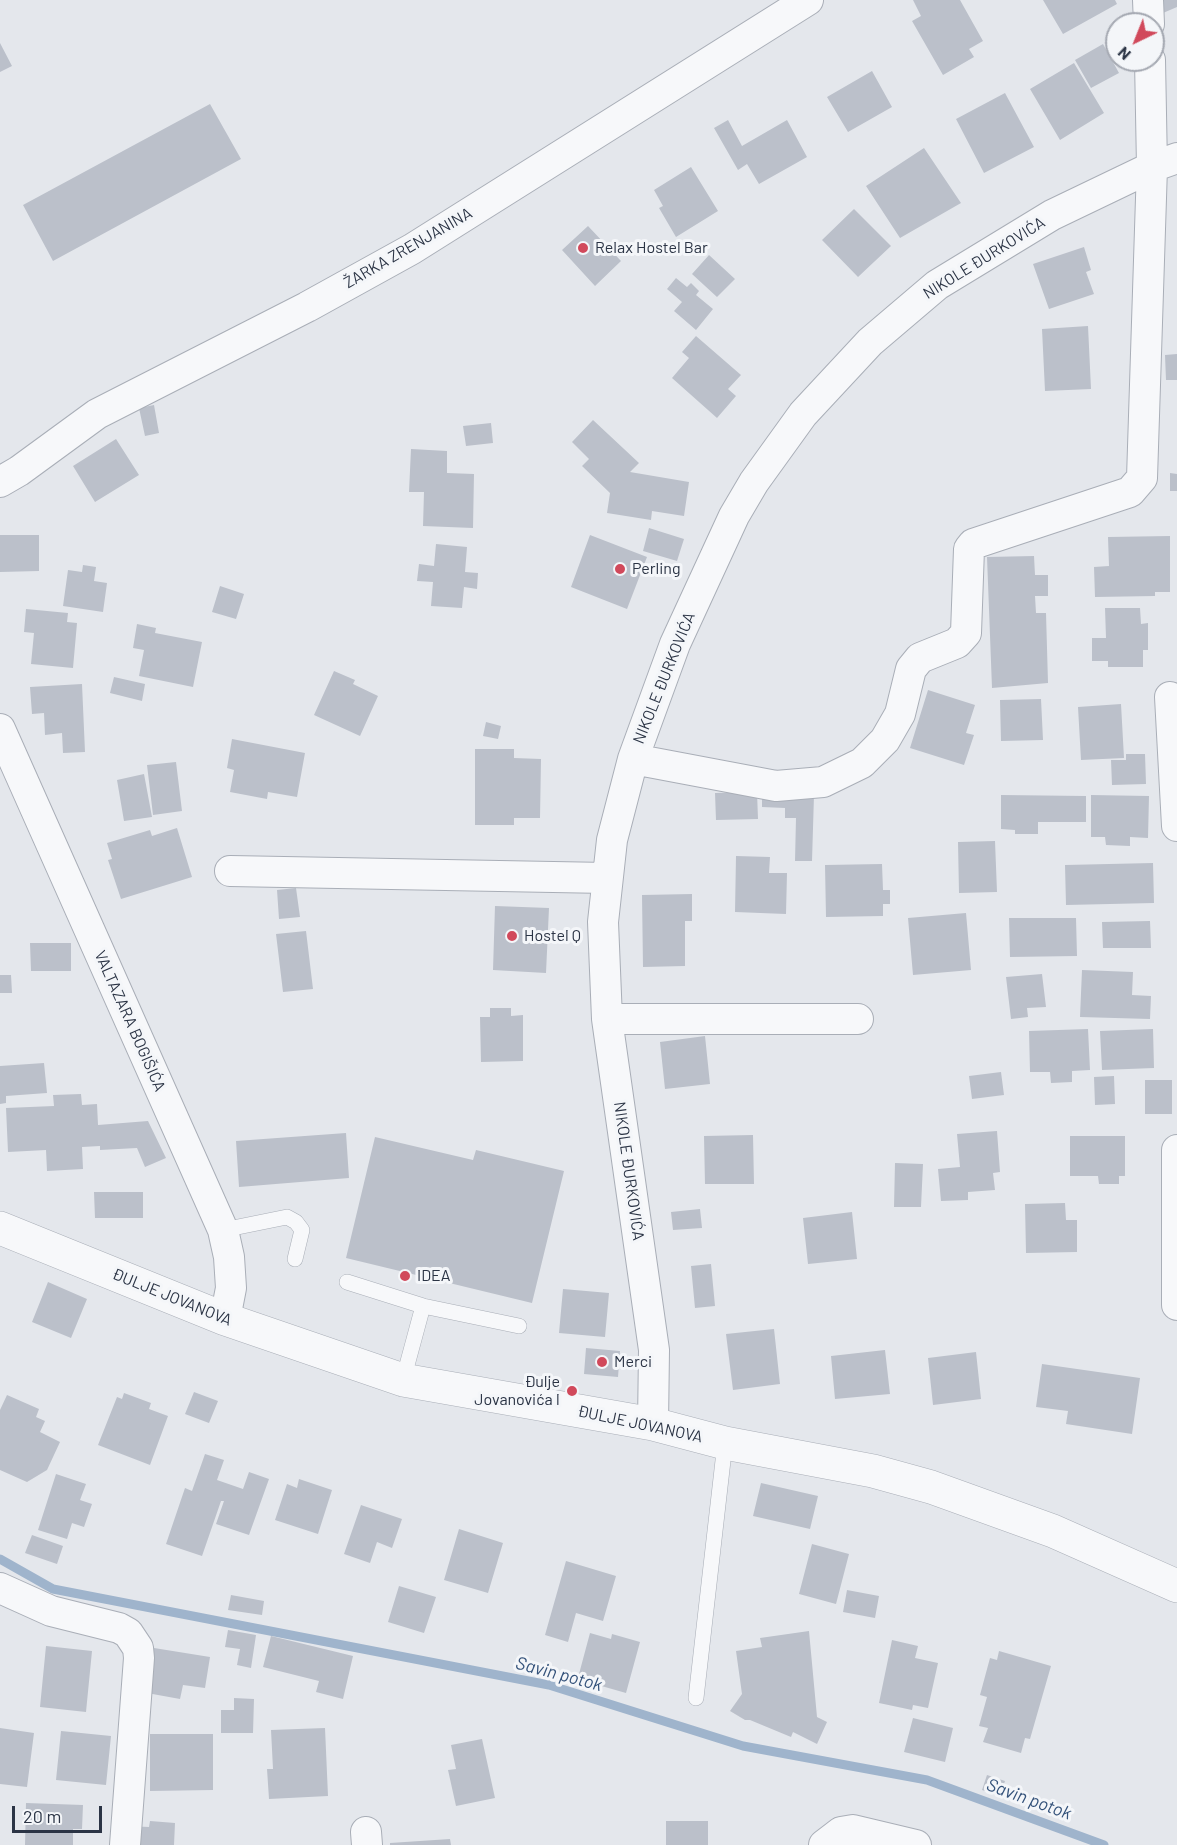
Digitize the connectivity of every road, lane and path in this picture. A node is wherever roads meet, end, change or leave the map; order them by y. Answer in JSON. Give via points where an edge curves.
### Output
{"nodes":[{"id":1,"x":808,"y":0,"type":"edge"},
{"id":2,"x":1152,"y":72,"type":"edge"},
{"id":3,"x":1165,"y":163,"type":"edge"},
{"id":4,"x":0,"y":482,"type":"edge"},
{"id":5,"x":1170,"y":697,"type":"dead end"},
{"id":6,"x":3,"y":744,"type":"edge"},
{"id":7,"x":633,"y":759,"type":"junction"},
{"id":8,"x":1177,"y":826,"type":"edge"},
{"id":9,"x":230,"y":871,"type":"dead end"},
{"id":10,"x":607,"y":878,"type":"junction"},
{"id":11,"x":858,"y":1019,"type":"dead end"},
{"id":12,"x":607,"y":1020,"type":"junction"},
{"id":13,"x":1177,"y":1150,"type":"edge"},
{"id":14,"x":1177,"y":1161,"type":"edge"},
{"id":15,"x":0,"y":1228,"type":"edge"},
{"id":16,"x":224,"y":1230,"type":"junction"},
{"id":17,"x":295,"y":1260,"type":"dead end"},
{"id":18,"x":347,"y":1282,"type":"dead end"},
{"id":19,"x":1177,"y":1305,"type":"edge"},
{"id":20,"x":423,"y":1306,"type":"junction"},
{"id":21,"x":225,"y":1319,"type":"junction"},
{"id":22,"x":519,"y":1326,"type":"dead end"},
{"id":23,"x":403,"y":1380,"type":"junction"},
{"id":24,"x":653,"y":1424,"type":"junction"},
{"id":25,"x":725,"y":1443,"type":"junction"},
{"id":26,"x":1177,"y":1586,"type":"edge"},
{"id":27,"x":0,"y":1588,"type":"edge"},
{"id":28,"x":696,"y":1698,"type":"dead end"},
{"id":29,"x":125,"y":1845,"type":"edge"},
{"id":30,"x":824,"y":1845,"type":"edge"},
{"id":31,"x":916,"y":1845,"type":"edge"}],
"edges":[{"from":1,"to":4,"type":"street","name":"ŽARKA ZRENJANINA","via":[[411,249],[97,414]]},
{"from":2,"to":3,"type":"street"},
{"from":3,"to":7,"type":"street","name":"NIKOLE ĐURKOVIĆA","via":[[1052,215],[937,285],[870,342],[810,406],[771,455],[734,516],[675,644]]},
{"from":3,"to":7,"type":"street","via":[[1142,478],[1130,492],[973,544],[969,549],[966,633],[957,643],[920,658],[911,669],[900,714],[885,740],[862,763],[824,782],[776,786]]},
{"from":5,"to":8,"type":"street"},
{"from":6,"to":16,"type":"street","name":"VALTAZARA BOGIŠIĆA"},
{"from":7,"to":10,"type":"street","name":"NIKOLE ĐURKOVIĆA","via":[[612,840]]},
{"from":9,"to":10,"type":"street"},
{"from":10,"to":12,"type":"street","name":"NIKOLE ĐURKOVIĆA","via":[[603,922]]},
{"from":11,"to":12,"type":"street"},
{"from":12,"to":24,"type":"street","name":"NIKOLE ĐURKOVIĆA","via":[[654,1350]]},
{"from":13,"to":14,"type":"street"},
{"from":14,"to":19,"type":"street"},
{"from":15,"to":21,"type":"street","name":"ĐULJE JOVANOVA"},
{"from":16,"to":17,"type":"lane","via":[[287,1217],[302,1230]]},
{"from":16,"to":21,"type":"street","name":"VALTAZARA BOGIŠIĆA","via":[[231,1288]]},
{"from":18,"to":20,"type":"lane"},
{"from":20,"to":22,"type":"lane"},
{"from":20,"to":23,"type":"lane"},
{"from":21,"to":23,"type":"street","name":"ĐULJE JOVANOVA"},
{"from":23,"to":24,"type":"street","name":"ĐULJE JOVANOVA"},
{"from":24,"to":25,"type":"street","name":"ĐULJE JOVANOVA"},
{"from":25,"to":26,"type":"street","name":"ĐULJE JOVANOVA","via":[[873,1471],[931,1487],[1053,1531]]},
{"from":25,"to":28,"type":"lane"},
{"from":27,"to":29,"type":"street","via":[[51,1611],[118,1628],[128,1633],[138,1648]]},
{"from":30,"to":31,"type":"street","via":[[841,1832],[854,1830]]}]}
